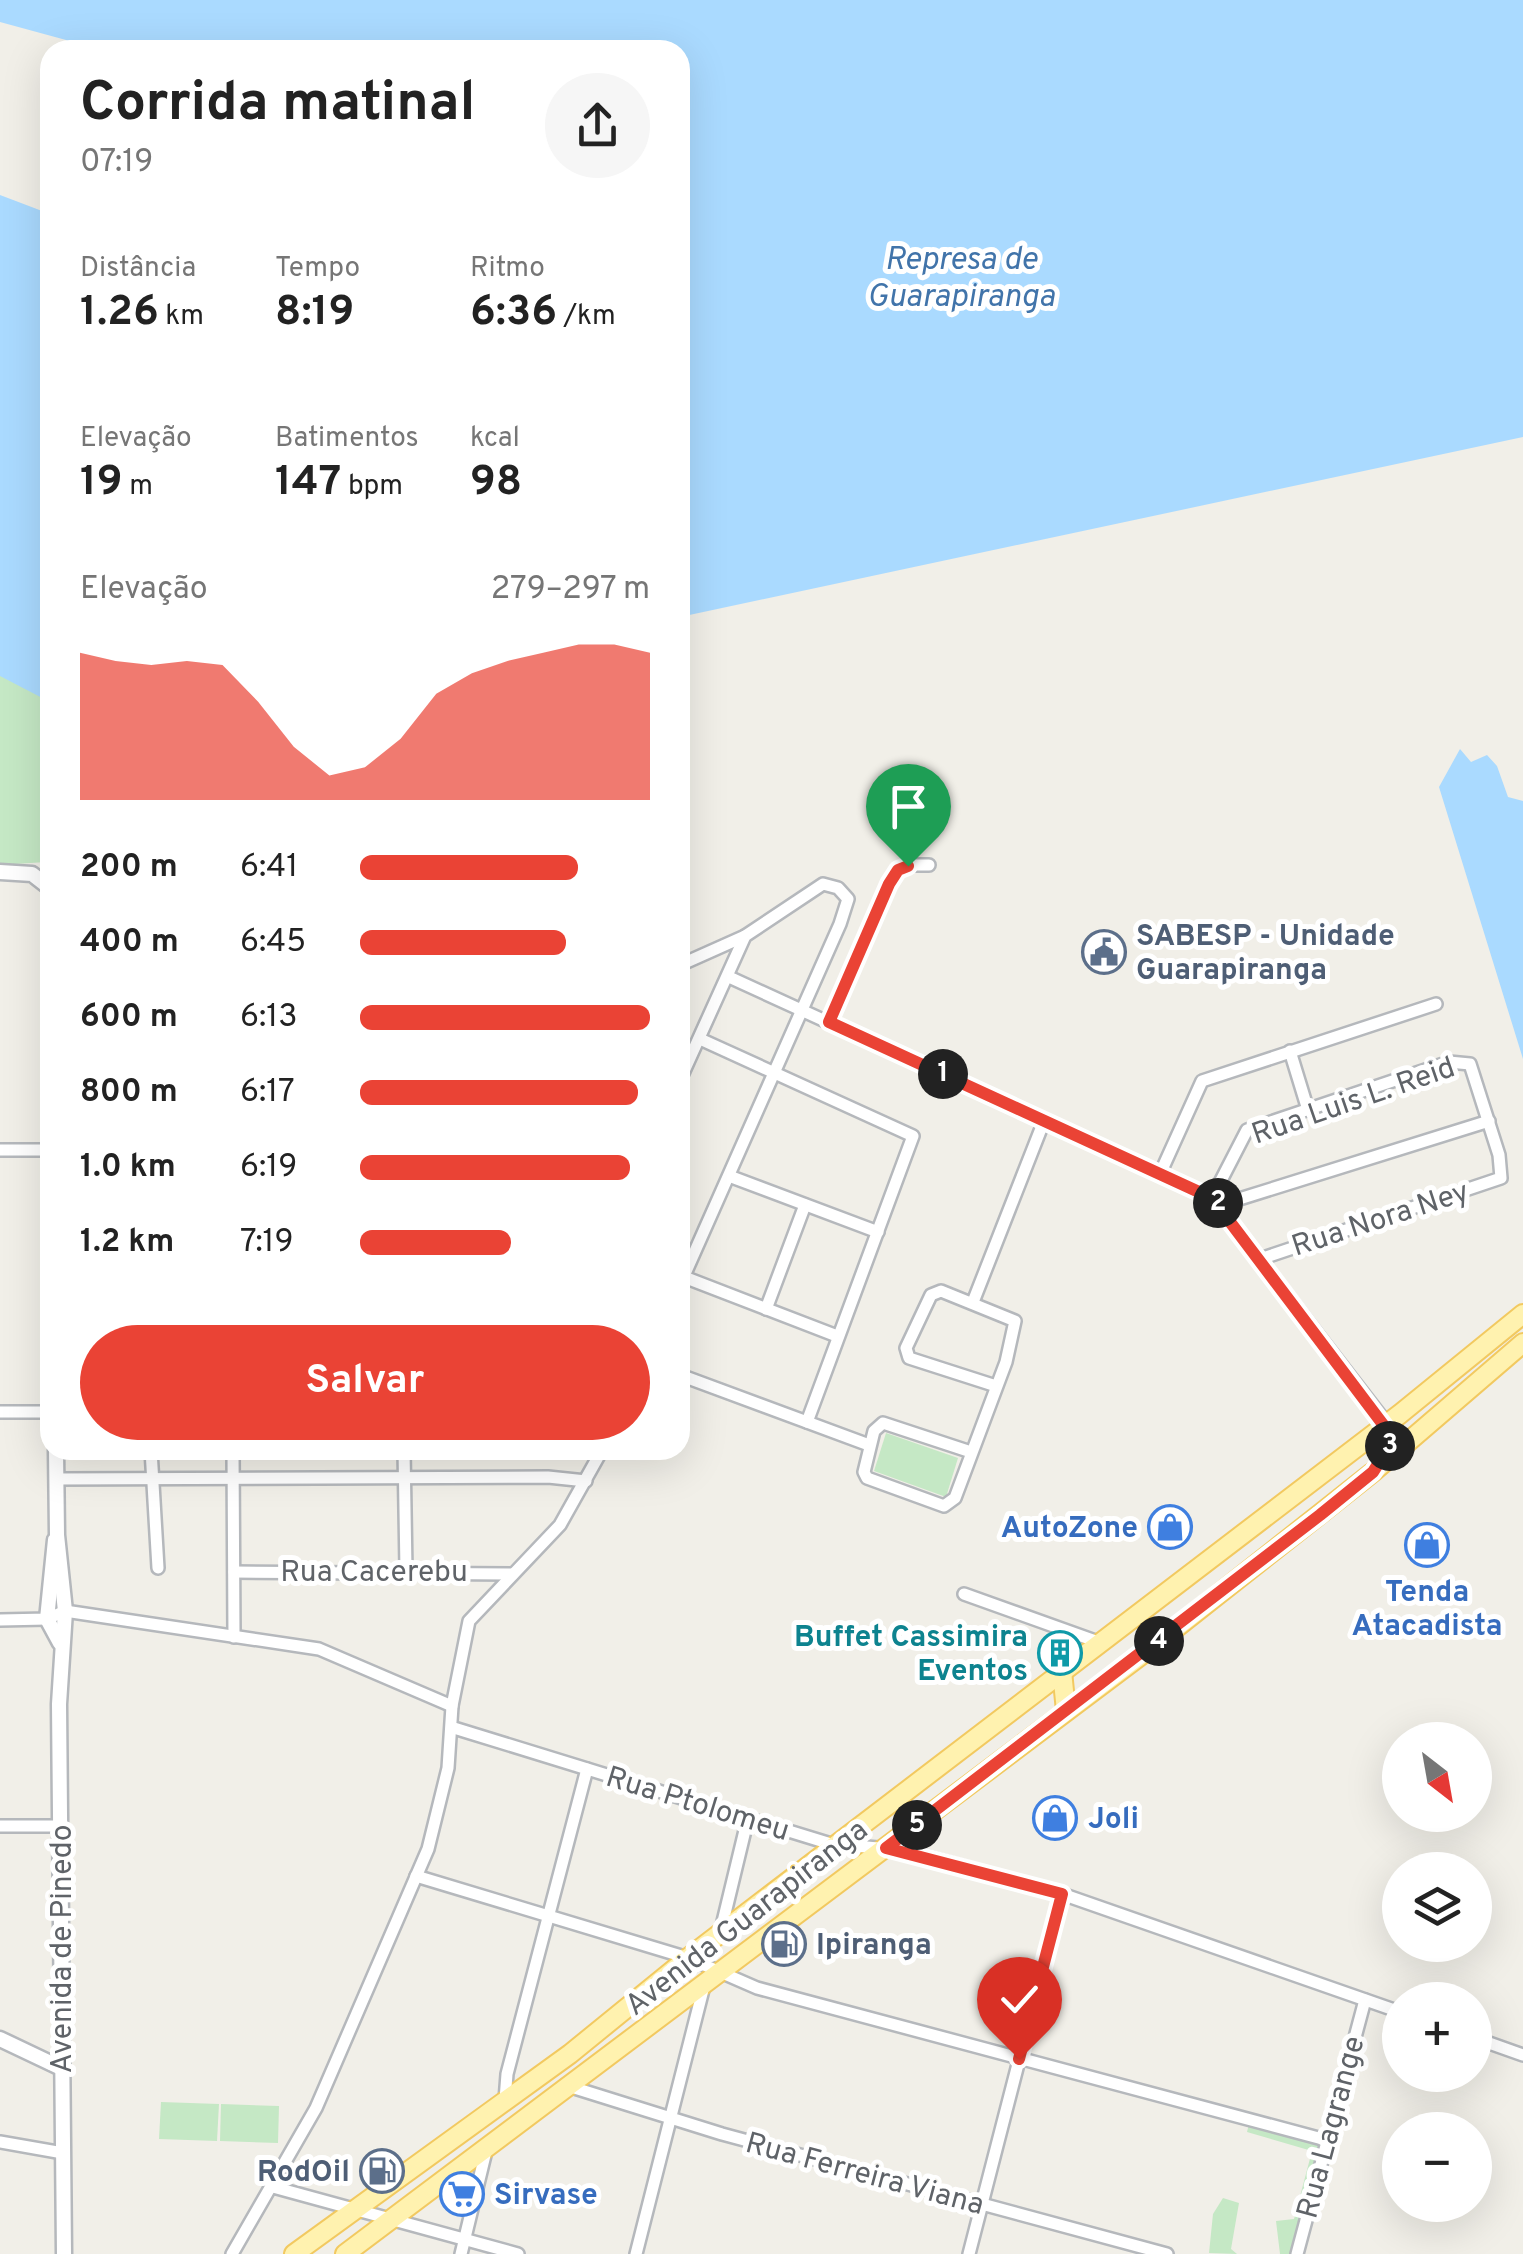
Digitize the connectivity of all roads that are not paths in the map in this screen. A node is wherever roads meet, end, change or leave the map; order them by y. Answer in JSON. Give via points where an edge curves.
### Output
{"nodes":[{"id":1,"x":930,"y":864,"type":"dead end"},
{"id":2,"x":0,"y":872,"type":"edge"},
{"id":3,"x":40,"y":880,"type":"edge"},
{"id":4,"x":745,"y":936,"type":"junction"},
{"id":5,"x":690,"y":961,"type":"edge"},
{"id":6,"x":729,"y":977,"type":"junction"},
{"id":7,"x":1436,"y":1004,"type":"dead end"},
{"id":8,"x":802,"y":1009,"type":"junction"},
{"id":9,"x":829,"y":1022,"type":"junction"},
{"id":10,"x":700,"y":1039,"type":"junction"},
{"id":11,"x":1290,"y":1052,"type":"junction"},
{"id":12,"x":690,"y":1060,"type":"edge"},
{"id":13,"x":776,"y":1073,"type":"junction"},
{"id":14,"x":1308,"y":1110,"type":"junction"},
{"id":15,"x":1489,"y":1120,"type":"junction"},
{"id":16,"x":1044,"y":1122,"type":"junction"},
{"id":17,"x":0,"y":1150,"type":"edge"},
{"id":18,"x":40,"y":1150,"type":"edge"},
{"id":19,"x":1160,"y":1174,"type":"junction"},
{"id":20,"x":730,"y":1176,"type":"junction"},
{"id":21,"x":1216,"y":1201,"type":"junction"},
{"id":22,"x":805,"y":1205,"type":"junction"},
{"id":23,"x":878,"y":1232,"type":"junction"},
{"id":24,"x":1260,"y":1259,"type":"junction"},
{"id":25,"x":690,"y":1264,"type":"edge"},
{"id":26,"x":690,"y":1284,"type":"edge"},
{"id":27,"x":974,"y":1302,"type":"junction"},
{"id":28,"x":766,"y":1310,"type":"junction"},
{"id":29,"x":1523,"y":1314,"type":"edge"},
{"id":30,"x":837,"y":1336,"type":"junction"},
{"id":31,"x":1523,"y":1343,"type":"edge"},
{"id":32,"x":690,"y":1379,"type":"edge"},
{"id":33,"x":994,"y":1385,"type":"junction"},
{"id":34,"x":0,"y":1412,"type":"edge"},
{"id":35,"x":40,"y":1412,"type":"edge"},
{"id":36,"x":806,"y":1422,"type":"junction"},
{"id":37,"x":1387,"y":1424,"type":"junction"},
{"id":38,"x":869,"y":1444,"type":"junction"},
{"id":39,"x":971,"y":1452,"type":"junction"},
{"id":40,"x":56,"y":1460,"type":"edge"},
{"id":41,"x":152,"y":1460,"type":"edge"},
{"id":42,"x":232,"y":1460,"type":"edge"},
{"id":43,"x":404,"y":1460,"type":"edge"},
{"id":44,"x":597,"y":1460,"type":"edge"},
{"id":45,"x":1373,"y":1472,"type":"junction"},
{"id":46,"x":233,"y":1478,"type":"junction"},
{"id":47,"x":404,"y":1478,"type":"junction"},
{"id":48,"x":56,"y":1479,"type":"junction"},
{"id":49,"x":153,"y":1479,"type":"junction"},
{"id":50,"x":586,"y":1481,"type":"junction"},
{"id":51,"x":58,"y":1535,"type":"junction"},
{"id":52,"x":158,"y":1568,"type":"dead end"},
{"id":53,"x":406,"y":1570,"type":"junction"},
{"id":54,"x":234,"y":1572,"type":"junction"},
{"id":55,"x":513,"y":1574,"type":"junction"},
{"id":56,"x":964,"y":1594,"type":"dead end"},
{"id":57,"x":65,"y":1611,"type":"junction"},
{"id":58,"x":47,"y":1619,"type":"junction"},
{"id":59,"x":0,"y":1620,"type":"edge"},
{"id":60,"x":234,"y":1637,"type":"junction"},
{"id":61,"x":60,"y":1643,"type":"junction"},
{"id":62,"x":1101,"y":1643,"type":"junction"},
{"id":63,"x":1062,"y":1672,"type":"junction"},
{"id":64,"x":452,"y":1706,"type":"junction"},
{"id":65,"x":1066,"y":1711,"type":"junction"},
{"id":66,"x":454,"y":1728,"type":"junction"},
{"id":67,"x":587,"y":1768,"type":"junction"},
{"id":68,"x":748,"y":1818,"type":"junction"},
{"id":69,"x":0,"y":1826,"type":"edge"},
{"id":70,"x":61,"y":1826,"type":"junction"},
{"id":71,"x":838,"y":1846,"type":"junction"},
{"id":72,"x":886,"y":1848,"type":"junction"},
{"id":73,"x":416,"y":1876,"type":"junction"},
{"id":74,"x":1062,"y":1894,"type":"junction"},
{"id":75,"x":549,"y":1915,"type":"junction"},
{"id":76,"x":720,"y":1934,"type":"junction"},
{"id":77,"x":688,"y":1958,"type":"junction"},
{"id":78,"x":711,"y":1975,"type":"junction"},
{"id":79,"x":1365,"y":2000,"type":"junction"},
{"id":80,"x":1382,"y":2006,"type":"edge"},
{"id":81,"x":0,"y":2039,"type":"edge"},
{"id":82,"x":1492,"y":2044,"type":"edge"},
{"id":83,"x":1523,"y":2055,"type":"edge"},
{"id":84,"x":1019,"y":2059,"type":"junction"},
{"id":85,"x":61,"y":2068,"type":"junction"},
{"id":86,"x":565,"y":2085,"type":"junction"},
{"id":87,"x":505,"y":2100,"type":"junction"},
{"id":88,"x":671,"y":2119,"type":"junction"},
{"id":89,"x":1326,"y":2140,"type":"junction"},
{"id":90,"x":0,"y":2142,"type":"edge"},
{"id":91,"x":488,"y":2144,"type":"junction"},
{"id":92,"x":63,"y":2153,"type":"junction"},
{"id":93,"x":274,"y":2187,"type":"junction"},
{"id":94,"x":981,"y":2204,"type":"junction"},
{"id":95,"x":354,"y":2210,"type":"junction"},
{"id":96,"x":390,"y":2221,"type":"junction"},
{"id":97,"x":465,"y":2240,"type":"junction"},
{"id":98,"x":1151,"y":2252,"type":"edge"},
{"id":99,"x":64,"y":2254,"type":"edge"},
{"id":100,"x":232,"y":2254,"type":"edge"},
{"id":101,"x":294,"y":2254,"type":"edge"},
{"id":102,"x":345,"y":2254,"type":"edge"},
{"id":103,"x":461,"y":2254,"type":"edge"},
{"id":104,"x":518,"y":2254,"type":"edge"},
{"id":105,"x":636,"y":2254,"type":"edge"},
{"id":106,"x":969,"y":2254,"type":"edge"},
{"id":107,"x":1167,"y":2254,"type":"edge"},
{"id":108,"x":1297,"y":2254,"type":"edge"}],
"edges":[{"from":1,"to":9,"type":"street","via":[[908,866],[894,876]]},
{"from":2,"to":3,"type":"street"},
{"from":4,"to":5,"type":"street"},
{"from":4,"to":6,"type":"street"},
{"from":4,"to":8,"type":"street","via":[[823,884],[846,895],[846,910]]},
{"from":6,"to":8,"type":"street"},
{"from":6,"to":10,"type":"street"},
{"from":7,"to":11,"type":"street"},
{"from":8,"to":9,"type":"street"},
{"from":8,"to":13,"type":"street"},
{"from":9,"to":16,"type":"street"},
{"from":10,"to":12,"type":"street"},
{"from":10,"to":13,"type":"street"},
{"from":11,"to":14,"type":"street"},
{"from":11,"to":19,"type":"street","via":[[1200,1082]]},
{"from":13,"to":20,"type":"street"},
{"from":13,"to":23,"type":"street","via":[[908,1131],[914,1140]]},
{"from":14,"to":15,"type":"street","name":"Rua Luis L. Reid","via":[[1449,1062],[1470,1064]]},
{"from":14,"to":21,"type":"street","name":"Rua Luis L. Reid","via":[[1247,1130]]},
{"from":15,"to":21,"type":"street"},
{"from":15,"to":24,"type":"street","name":"Rua Nora Ney","via":[[1500,1178]]},
{"from":16,"to":19,"type":"street"},
{"from":16,"to":27,"type":"street"},
{"from":17,"to":18,"type":"street"},
{"from":19,"to":21,"type":"street"},
{"from":20,"to":22,"type":"street"},
{"from":20,"to":25,"type":"street"},
{"from":21,"to":24,"type":"street"},
{"from":22,"to":23,"type":"street"},
{"from":22,"to":28,"type":"street"},
{"from":23,"to":30,"type":"street"},
{"from":24,"to":37,"type":"street"},
{"from":26,"to":28,"type":"street"},
{"from":27,"to":33,"type":"street","via":[[1015,1321]]},
{"from":27,"to":33,"type":"street","via":[[941,1291],[931,1295],[906,1348],[909,1358]]},
{"from":28,"to":30,"type":"street"},
{"from":29,"to":37,"type":"main road","name":"Avenida Guarapiranga"},
{"from":30,"to":36,"type":"street"},
{"from":31,"to":45,"type":"main road","name":"Avenida Guarapiranga"},
{"from":32,"to":36,"type":"street"},
{"from":33,"to":39,"type":"street"},
{"from":34,"to":35,"type":"street"},
{"from":36,"to":38,"type":"street"},
{"from":37,"to":45,"type":"main road","via":[[1394,1439]]},
{"from":37,"to":62,"type":"main road","name":"Avenida Guarapiranga"},
{"from":38,"to":39,"type":"street","via":[[877,1426],[887,1423]]},
{"from":38,"to":39,"type":"street","via":[[867,1478],[951,1504]]},
{"from":40,"to":48,"type":"street","name":"Avenida de Pinedo"},
{"from":41,"to":49,"type":"street"},
{"from":42,"to":46,"type":"street"},
{"from":43,"to":47,"type":"street"},
{"from":44,"to":50,"type":"street"},
{"from":45,"to":65,"type":"main road","name":"Avenida Guarapiranga"},
{"from":46,"to":47,"type":"street"},
{"from":46,"to":49,"type":"street"},
{"from":46,"to":54,"type":"street"},
{"from":47,"to":50,"type":"street"},
{"from":47,"to":53,"type":"street"},
{"from":48,"to":49,"type":"street"},
{"from":48,"to":51,"type":"street","name":"Avenida de Pinedo"},
{"from":49,"to":52,"type":"street"},
{"from":50,"to":55,"type":"street","via":[[560,1525]]},
{"from":51,"to":57,"type":"street","name":"Avenida de Pinedo"},
{"from":51,"to":58,"type":"street","name":"Avenida de Pinedo"},
{"from":53,"to":54,"type":"street","name":"Rua Cacerebu"},
{"from":53,"to":55,"type":"street","name":"Rua Cacerebu"},
{"from":54,"to":60,"type":"street"},
{"from":55,"to":64,"type":"street","via":[[470,1621]]},
{"from":56,"to":62,"type":"street"},
{"from":57,"to":58,"type":"street"},
{"from":57,"to":60,"type":"street"},
{"from":57,"to":61,"type":"street","name":"Avenida de Pinedo"},
{"from":58,"to":59,"type":"street"},
{"from":58,"to":61,"type":"street","name":"Avenida de Pinedo"},
{"from":60,"to":64,"type":"street","via":[[319,1648]]},
{"from":61,"to":70,"type":"street","name":"Avenida de Pinedo"},
{"from":62,"to":63,"type":"main road","name":"Avenida Guarapiranga"},
{"from":63,"to":65,"type":"main road"},
{"from":63,"to":71,"type":"main road","name":"Avenida Guarapiranga"},
{"from":64,"to":66,"type":"street"},
{"from":65,"to":72,"type":"main road","name":"Avenida Guarapiranga"},
{"from":66,"to":67,"type":"street","name":"Rua Ptolomeu"},
{"from":66,"to":73,"type":"street","via":[[439,1814]]},
{"from":67,"to":68,"type":"street","name":"Rua Ptolomeu"},
{"from":67,"to":75,"type":"street"},
{"from":68,"to":71,"type":"street","name":"Rua Ptolomeu"},
{"from":68,"to":76,"type":"street"},
{"from":69,"to":70,"type":"street"},
{"from":70,"to":85,"type":"street","name":"Avenida de Pinedo"},
{"from":71,"to":72,"type":"street","name":"Rua Ptolomeu"},
{"from":71,"to":76,"type":"main road","name":"Avenida Guarapiranga"},
{"from":72,"to":74,"type":"street","name":"Rua Ptolomeu"},
{"from":72,"to":78,"type":"main road","name":"Avenida Guarapiranga"},
{"from":73,"to":75,"type":"street"},
{"from":73,"to":93,"type":"street","via":[[316,2108]]},
{"from":74,"to":79,"type":"street","name":"Rua Ptolomeu"},
{"from":74,"to":84,"type":"street"},
{"from":75,"to":77,"type":"street"},
{"from":75,"to":87,"type":"street"},
{"from":76,"to":77,"type":"main road","name":"Avenida Guarapiranga"},
{"from":77,"to":78,"type":"street"},
{"from":77,"to":87,"type":"main road","name":"Avenida Guarapiranga"},
{"from":78,"to":84,"type":"street"},
{"from":78,"to":86,"type":"main road","name":"Avenida Guarapiranga"},
{"from":78,"to":88,"type":"street"},
{"from":79,"to":80,"type":"street","name":"Rua Ptolomeu"},
{"from":79,"to":89,"type":"street","name":"Rua Lagrange"},
{"from":81,"to":85,"type":"street"},
{"from":82,"to":83,"type":"street"},
{"from":84,"to":89,"type":"street"},
{"from":84,"to":94,"type":"street"},
{"from":85,"to":92,"type":"street","name":"Avenida de Pinedo"},
{"from":86,"to":88,"type":"street","name":"Rua Ferreira Viana"},
{"from":86,"to":91,"type":"main road","name":"Avenida Guarapiranga"},
{"from":87,"to":95,"type":"main road","name":"Avenida Guarapiranga"},
{"from":88,"to":94,"type":"street","name":"Rua Ferreira Viana"},
{"from":88,"to":105,"type":"street"},
{"from":89,"to":108,"type":"street","name":"Rua Lagrange"},
{"from":90,"to":92,"type":"street"},
{"from":91,"to":96,"type":"main road","name":"Avenida Guarapiranga"},
{"from":91,"to":97,"type":"street"},
{"from":92,"to":99,"type":"street","name":"Avenida de Pinedo"},
{"from":93,"to":95,"type":"street"},
{"from":93,"to":100,"type":"street"},
{"from":94,"to":98,"type":"street","name":"Rua Ferreira Viana"},
{"from":94,"to":106,"type":"street"},
{"from":95,"to":96,"type":"street"},
{"from":95,"to":101,"type":"main road","name":"Avenida Guarapiranga"},
{"from":96,"to":97,"type":"street"},
{"from":96,"to":102,"type":"main road","name":"Avenida Guarapiranga"},
{"from":97,"to":103,"type":"street"},
{"from":97,"to":104,"type":"street"},
{"from":98,"to":107,"type":"street","name":"Rua Ferreira Viana"}]}
